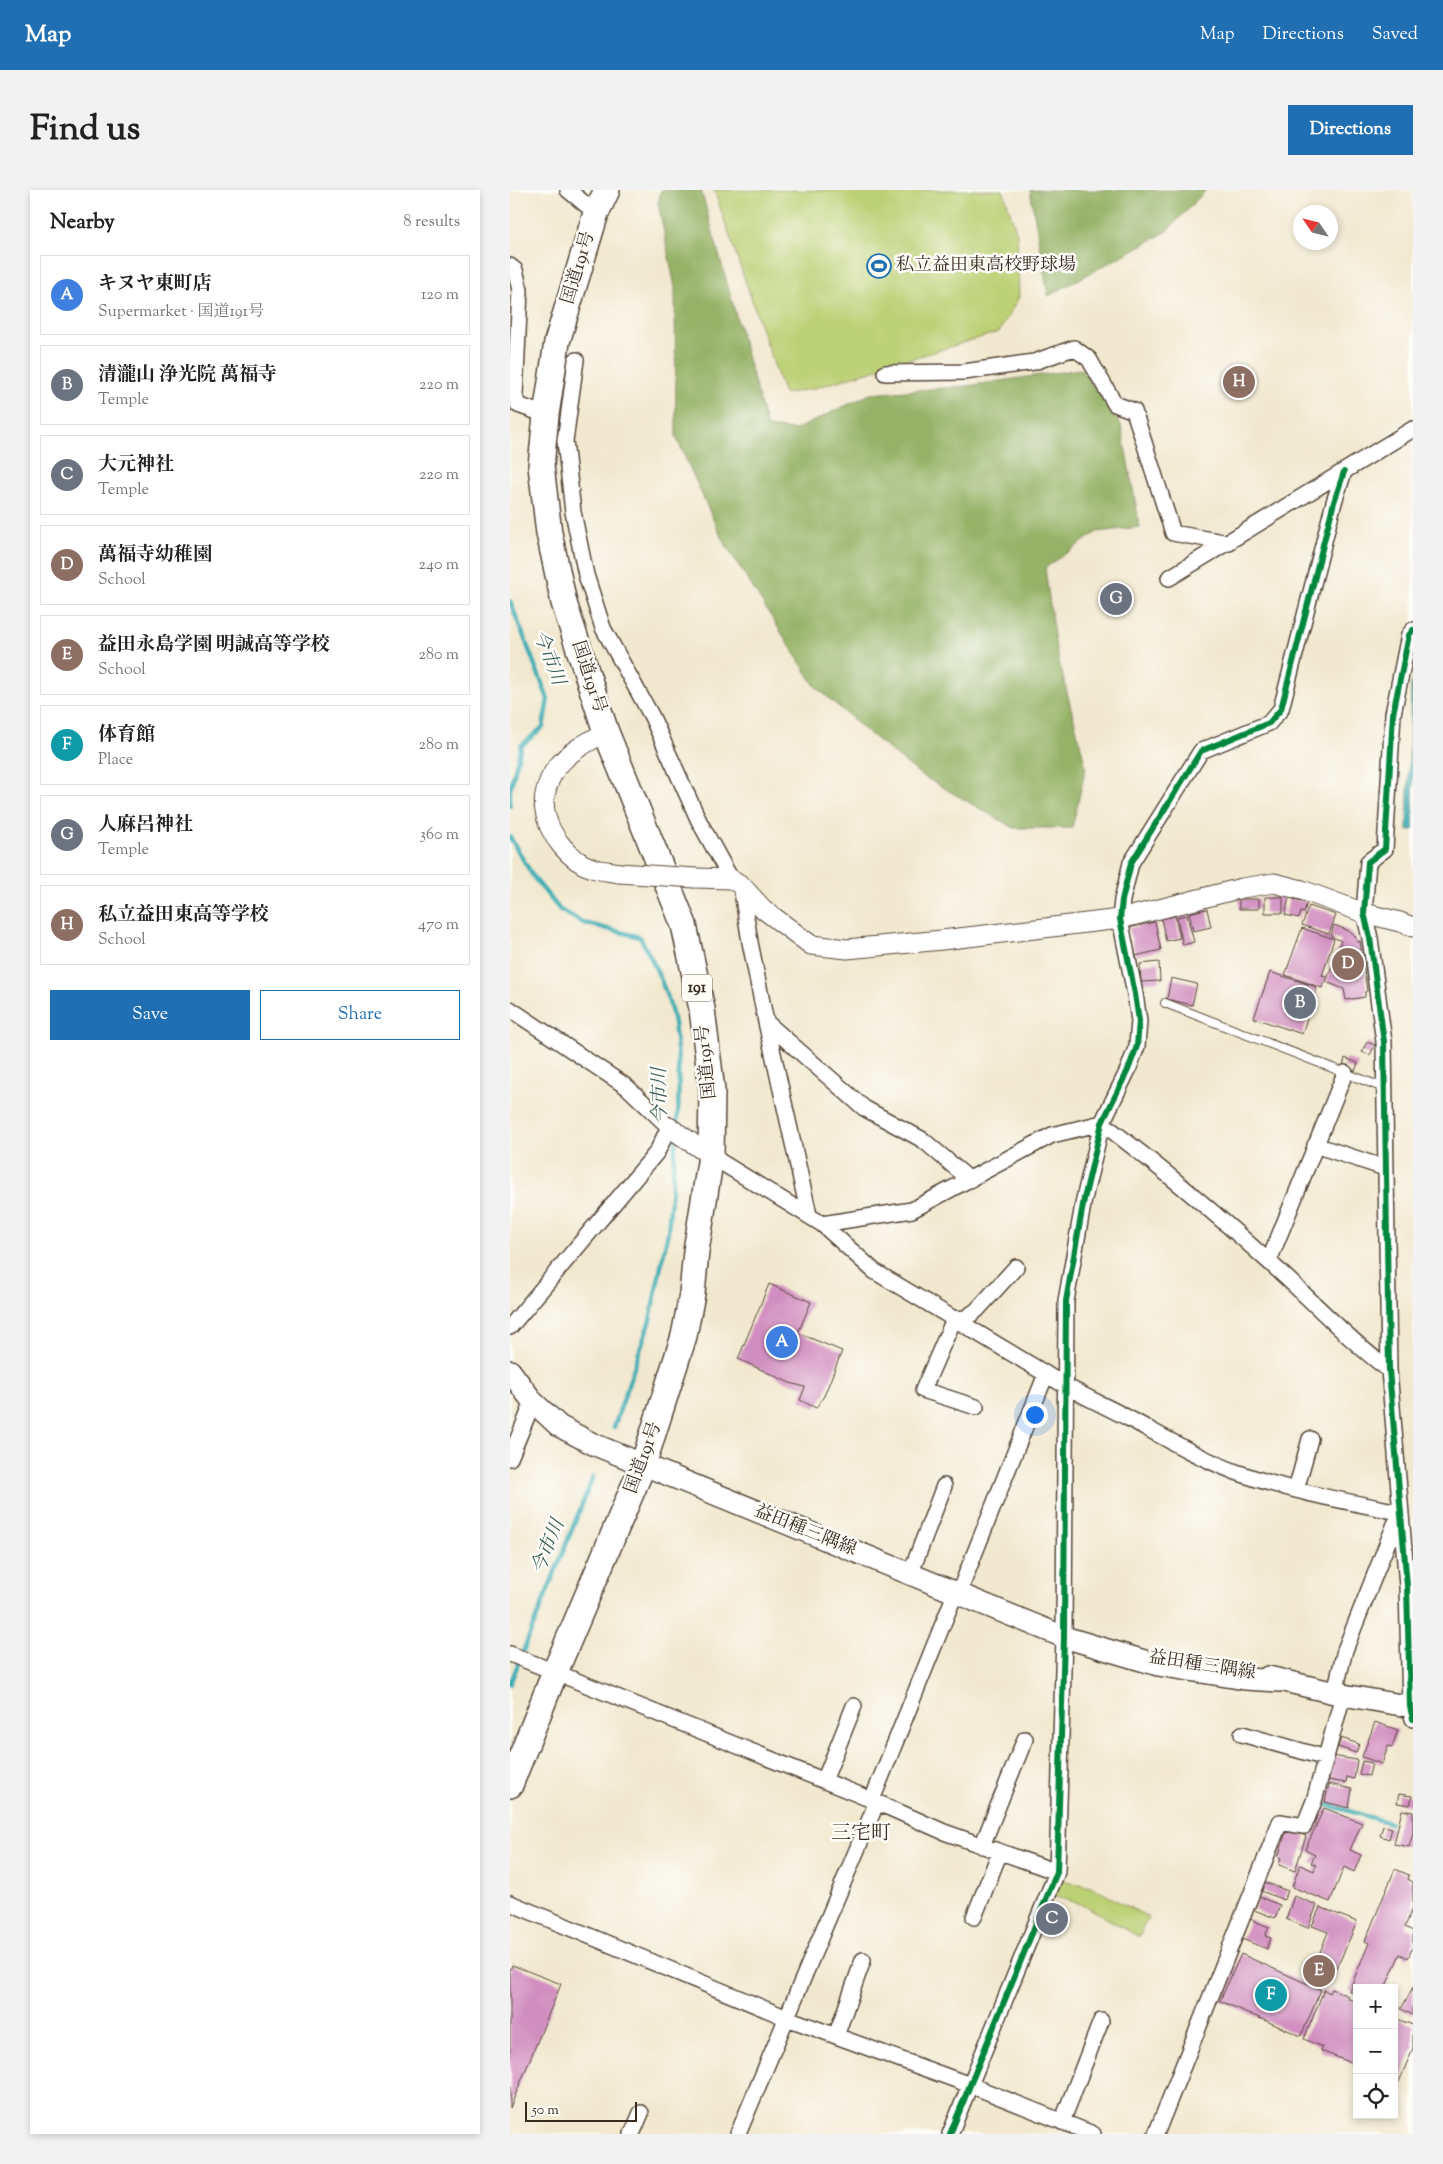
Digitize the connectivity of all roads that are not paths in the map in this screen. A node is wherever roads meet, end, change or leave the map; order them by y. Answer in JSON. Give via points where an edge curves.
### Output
{"nodes":[{"id":1,"x":568,"y":190,"type":"edge"},
{"id":2,"x":607,"y":190,"type":"edge"},
{"id":3,"x":596,"y":212,"type":"junction"},
{"id":4,"x":510,"y":266,"type":"edge"},
{"id":5,"x":576,"y":360,"type":"dead end"},
{"id":6,"x":885,"y":373,"type":"dead end"},
{"id":7,"x":546,"y":415,"type":"junction"},
{"id":8,"x":1413,"y":429,"type":"edge"},
{"id":9,"x":1344,"y":472,"type":"junction"},
{"id":10,"x":1229,"y":543,"type":"junction"},
{"id":11,"x":1169,"y":578,"type":"dead end"},
{"id":12,"x":1413,"y":630,"type":"edge"},
{"id":13,"x":606,"y":732,"type":"junction"},
{"id":14,"x":736,"y":882,"type":"junction"},
{"id":15,"x":1364,"y":913,"type":"junction"},
{"id":16,"x":1120,"y":920,"type":"junction"},
{"id":17,"x":1406,"y":925,"type":"edge"},
{"id":18,"x":1165,"y":1003,"type":"dead end"},
{"id":19,"x":510,"y":1009,"type":"edge"},
{"id":20,"x":766,"y":1022,"type":"junction"},
{"id":21,"x":1345,"y":1073,"type":"junction"},
{"id":22,"x":1384,"y":1088,"type":"junction"},
{"id":23,"x":1102,"y":1123,"type":"junction"},
{"id":24,"x":669,"y":1127,"type":"junction"},
{"id":25,"x":1315,"y":1145,"type":"junction"},
{"id":26,"x":711,"y":1156,"type":"junction"},
{"id":27,"x":1385,"y":1168,"type":"junction"},
{"id":28,"x":970,"y":1180,"type":"junction"},
{"id":29,"x":809,"y":1215,"type":"junction"},
{"id":30,"x":822,"y":1224,"type":"junction"},
{"id":31,"x":1269,"y":1261,"type":"junction"},
{"id":32,"x":1016,"y":1267,"type":"dead end"},
{"id":33,"x":954,"y":1319,"type":"junction"},
{"id":34,"x":510,"y":1327,"type":"edge"},
{"id":35,"x":1389,"y":1370,"type":"junction"},
{"id":36,"x":510,"y":1371,"type":"edge"},
{"id":37,"x":1046,"y":1374,"type":"junction"},
{"id":38,"x":1065,"y":1387,"type":"junction"},
{"id":39,"x":533,"y":1402,"type":"junction"},
{"id":40,"x":976,"y":1408,"type":"dead end"},
{"id":41,"x":1310,"y":1439,"type":"dead end"},
{"id":42,"x":510,"y":1458,"type":"edge"},
{"id":43,"x":643,"y":1465,"type":"junction"},
{"id":44,"x":944,"y":1486,"type":"dead end"},
{"id":45,"x":1296,"y":1490,"type":"junction"},
{"id":46,"x":1399,"y":1515,"type":"junction"},
{"id":47,"x":910,"y":1575,"type":"junction"},
{"id":48,"x":958,"y":1595,"type":"junction"},
{"id":49,"x":1064,"y":1637,"type":"junction"},
{"id":50,"x":510,"y":1654,"type":"edge"},
{"id":51,"x":555,"y":1672,"type":"junction"},
{"id":52,"x":1343,"y":1695,"type":"junction"},
{"id":53,"x":854,"y":1706,"type":"dead end"},
{"id":54,"x":1412,"y":1711,"type":"edge"},
{"id":55,"x":1242,"y":1734,"type":"dead end"},
{"id":56,"x":1025,"y":1740,"type":"dead end"},
{"id":57,"x":1326,"y":1758,"type":"junction"},
{"id":58,"x":824,"y":1781,"type":"junction"},
{"id":59,"x":510,"y":1785,"type":"edge"},
{"id":60,"x":872,"y":1800,"type":"junction"},
{"id":61,"x":982,"y":1846,"type":"junction"},
{"id":62,"x":1000,"y":1852,"type":"junction"},
{"id":63,"x":1057,"y":1872,"type":"junction"},
{"id":64,"x":510,"y":1903,"type":"edge"},
{"id":65,"x":974,"y":1917,"type":"dead end"},
{"id":66,"x":863,"y":1960,"type":"dead end"},
{"id":67,"x":787,"y":2018,"type":"junction"},
{"id":68,"x":1100,"y":2021,"type":"dead end"},
{"id":69,"x":836,"y":2036,"type":"junction"},
{"id":70,"x":970,"y":2085,"type":"junction"},
{"id":71,"x":641,"y":2113,"type":"dead end"},
{"id":72,"x":1062,"y":2122,"type":"junction"},
{"id":73,"x":632,"y":2134,"type":"edge"},
{"id":74,"x":738,"y":2134,"type":"edge"},
{"id":75,"x":950,"y":2134,"type":"edge"},
{"id":76,"x":1093,"y":2134,"type":"edge"},
{"id":77,"x":1156,"y":2134,"type":"edge"}],
"edges":[{"from":1,"to":3,"type":"street"},
{"from":2,"to":3,"type":"highway","name":"国道191号","number":"191"},
{"from":3,"to":7,"type":"highway","name":"国道191号","number":"191","via":[[558,342]]},
{"from":4,"to":7,"type":"street","via":[[515,270],[520,290],[515,396],[518,405]]},
{"from":5,"to":14,"type":"street","via":[[565,441],[573,512],[586,575],[603,628],[652,717],[699,821]]},
{"from":6,"to":10,"type":"street","via":[[964,372],[1034,362],[1074,348],[1089,359],[1115,404],[1134,411],[1173,533]]},
{"from":7,"to":13,"type":"highway","name":"国道191号","number":"191","via":[[541,466],[548,534],[564,603]]},
{"from":8,"to":9,"type":"street"},
{"from":9,"to":10,"type":"street"},
{"from":9,"to":16,"type":"street","via":[[1280,709],[1269,723],[1201,751],[1131,863]]},
{"from":10,"to":11,"type":"street"},
{"from":12,"to":15,"type":"street","via":[[1409,635],[1393,714],[1385,849],[1368,862]]},
{"from":13,"to":14,"type":"street","bridge":true,"via":[[558,765],[546,787],[545,811],[553,832],[569,854],[592,868],[619,873]]},
{"from":13,"to":26,"type":"highway","name":"国道191号","number":"191","via":[[684,925],[702,1009],[712,1091]]},
{"from":14,"to":16,"type":"street","via":[[763,909],[812,946],[857,948]]},
{"from":14,"to":20,"type":"street"},
{"from":15,"to":16,"type":"street","via":[[1274,883],[1242,888]]},
{"from":15,"to":17,"type":"street"},
{"from":15,"to":22,"type":"street","via":[[1384,1042]]},
{"from":16,"to":23,"type":"street","via":[[1139,1021],[1136,1046],[1128,1070]]},
{"from":18,"to":21,"type":"lane"},
{"from":19,"to":24,"type":"street","via":[[627,1087]]},
{"from":20,"to":28,"type":"street","via":[[864,1108],[923,1140]]},
{"from":20,"to":29,"type":"street"},
{"from":21,"to":22,"type":"lane"},
{"from":21,"to":25,"type":"street"},
{"from":22,"to":27,"type":"street"},
{"from":23,"to":28,"type":"street","via":[[1052,1135]]},
{"from":23,"to":31,"type":"street"},
{"from":23,"to":38,"type":"street","via":[[1084,1199],[1066,1301]]},
{"from":24,"to":26,"type":"street"},
{"from":24,"to":34,"type":"street","via":[[657,1152]]},
{"from":25,"to":27,"type":"street"},
{"from":25,"to":31,"type":"street"},
{"from":26,"to":29,"type":"street"},
{"from":26,"to":43,"type":"highway","name":"国道191号","number":"191","via":[[684,1336]]},
{"from":27,"to":35,"type":"street"},
{"from":28,"to":30,"type":"street","via":[[912,1210]]},
{"from":29,"to":30,"type":"street"},
{"from":30,"to":33,"type":"street","via":[[874,1271]]},
{"from":31,"to":35,"type":"street","via":[[1359,1347]]},
{"from":32,"to":33,"type":"street","via":[[977,1310],[966,1318]]},
{"from":33,"to":37,"type":"street"},
{"from":33,"to":40,"type":"street","via":[[923,1390]]},
{"from":35,"to":46,"type":"street"},
{"from":36,"to":39,"type":"main road","name":"益田種三隅線"},
{"from":37,"to":38,"type":"street"},
{"from":37,"to":48,"type":"street"},
{"from":38,"to":45,"type":"street","via":[[1182,1449],[1236,1472]]},
{"from":38,"to":49,"type":"street"},
{"from":39,"to":42,"type":"street"},
{"from":39,"to":43,"type":"main road","name":"益田種三隅線","via":[[559,1426]]},
{"from":41,"to":45,"type":"street"},
{"from":43,"to":47,"type":"main road","name":"益田種三隅線"},
{"from":43,"to":51,"type":"highway","name":"国道191号","number":"191"},
{"from":44,"to":47,"type":"street"},
{"from":45,"to":46,"type":"street"},
{"from":46,"to":52,"type":"street","via":[[1345,1650],[1337,1683]]},
{"from":46,"to":54,"type":"street","via":[[1407,1586]]},
{"from":47,"to":48,"type":"main road","name":"益田種三隅線"},
{"from":48,"to":49,"type":"main road","name":"益田種三隅線"},
{"from":48,"to":60,"type":"street","via":[[953,1599]]},
{"from":49,"to":52,"type":"main road","name":"益田種三隅線","via":[[1168,1667],[1280,1682]]},
{"from":49,"to":63,"type":"street"},
{"from":50,"to":51,"type":"street"},
{"from":51,"to":58,"type":"street"},
{"from":51,"to":59,"type":"highway","name":"国道191号","number":"191"},
{"from":52,"to":54,"type":"main road","name":"益田種三隅線"},
{"from":52,"to":57,"type":"street"},
{"from":53,"to":58,"type":"street"},
{"from":55,"to":57,"type":"street"},
{"from":56,"to":61,"type":"street"},
{"from":57,"to":77,"type":"street","via":[[1304,1826],[1280,1822]]},
{"from":58,"to":60,"type":"street"},
{"from":60,"to":61,"type":"street"},
{"from":60,"to":67,"type":"street","via":[[874,1809]]},
{"from":61,"to":62,"type":"street"},
{"from":62,"to":63,"type":"street"},
{"from":62,"to":65,"type":"street"},
{"from":63,"to":70,"type":"street"},
{"from":64,"to":67,"type":"street"},
{"from":66,"to":69,"type":"street"},
{"from":67,"to":69,"type":"street"},
{"from":67,"to":74,"type":"street"},
{"from":68,"to":72,"type":"street"},
{"from":69,"to":70,"type":"street"},
{"from":70,"to":72,"type":"street"},
{"from":70,"to":75,"type":"street"},
{"from":71,"to":73,"type":"street"},
{"from":72,"to":76,"type":"street"}]}
